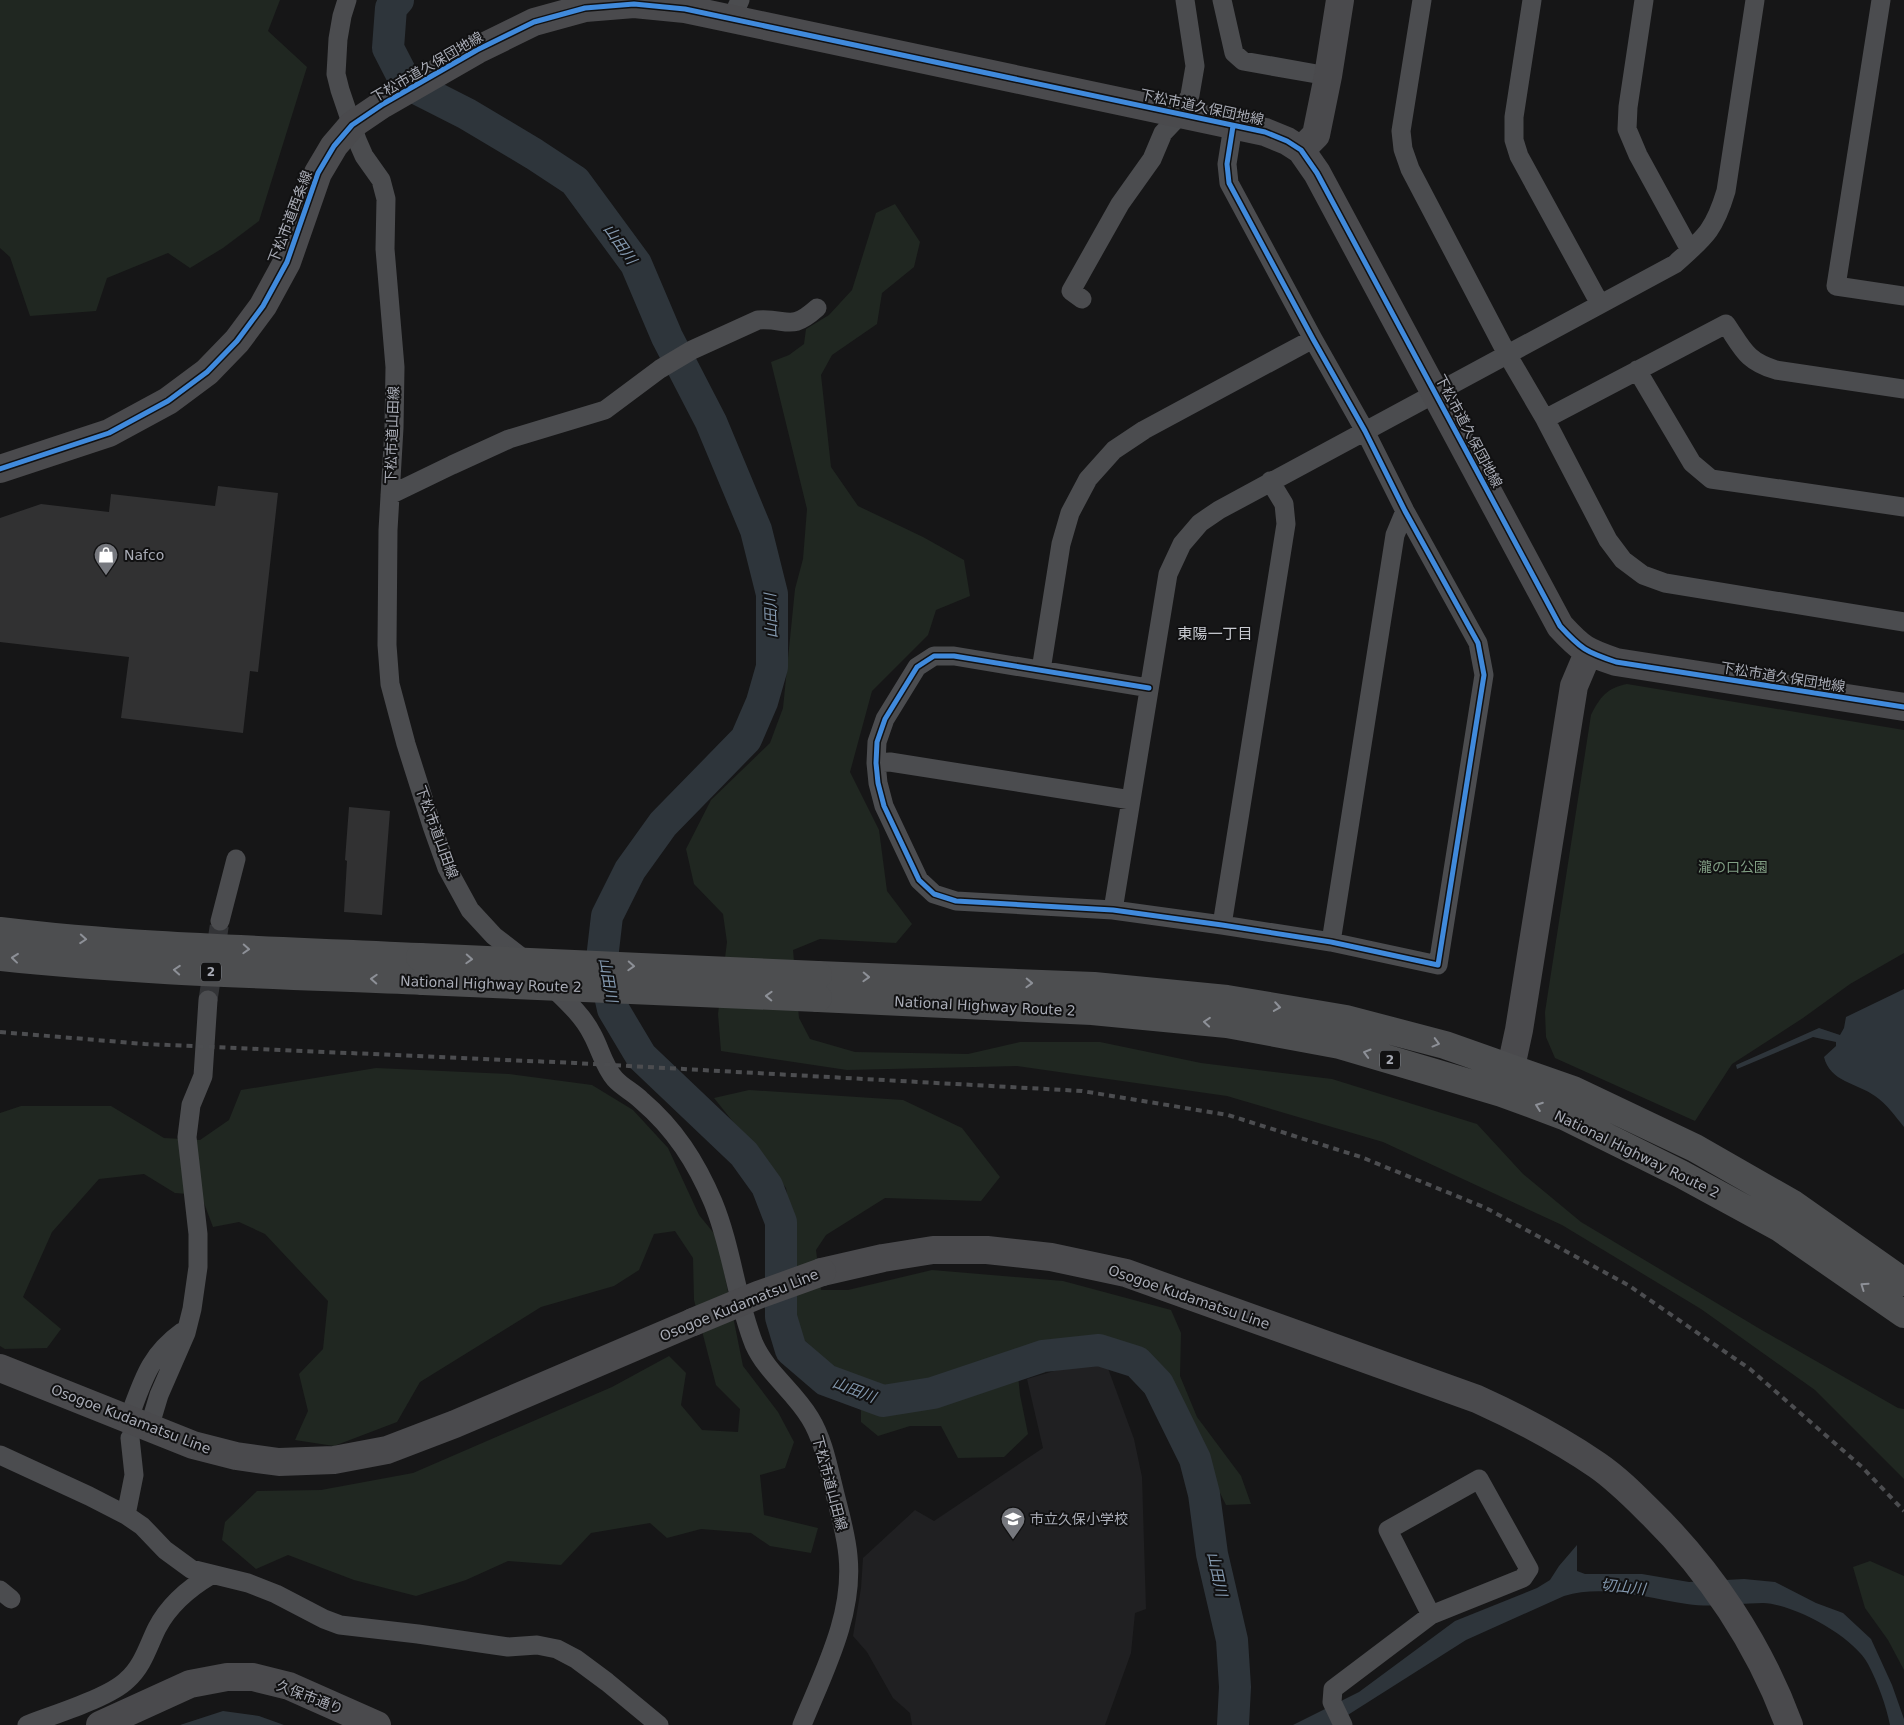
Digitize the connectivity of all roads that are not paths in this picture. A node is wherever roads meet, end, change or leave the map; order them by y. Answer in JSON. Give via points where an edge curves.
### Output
{"nodes":[{"id":1,"x":347,"y":0,"type":"edge"},
{"id":2,"x":1185,"y":0,"type":"edge"},
{"id":3,"x":1222,"y":0,"type":"edge"},
{"id":4,"x":1340,"y":0,"type":"edge"},
{"id":5,"x":1422,"y":0,"type":"edge"},
{"id":6,"x":1532,"y":0,"type":"edge"},
{"id":7,"x":1644,"y":0,"type":"edge"},
{"id":8,"x":1755,"y":0,"type":"edge"},
{"id":9,"x":1881,"y":0,"type":"edge"},
{"id":10,"x":736,"y":9,"type":"edge"},
{"id":11,"x":1328,"y":76,"type":"junction"},
{"id":12,"x":1182,"y":114,"type":"junction"},
{"id":13,"x":352,"y":125,"type":"junction"},
{"id":14,"x":1233,"y":126,"type":"junction"},
{"id":15,"x":1301,"y":150,"type":"junction"},
{"id":16,"x":1690,"y":250,"type":"junction"},
{"id":17,"x":1904,"y":296,"type":"edge"},
{"id":18,"x":1082,"y":299,"type":"dead end"},
{"id":19,"x":1600,"y":304,"type":"junction"},
{"id":20,"x":817,"y":308,"type":"dead end"},
{"id":21,"x":1313,"y":339,"type":"junction"},
{"id":22,"x":1507,"y":354,"type":"junction"},
{"id":23,"x":1637,"y":370,"type":"junction"},
{"id":24,"x":1904,"y":390,"type":"edge"},
{"id":25,"x":1436,"y":392,"type":"junction"},
{"id":26,"x":1545,"y":419,"type":"junction"},
{"id":27,"x":1365,"y":431,"type":"junction"},
{"id":28,"x":0,"y":469,"type":"edge"},
{"id":29,"x":1270,"y":481,"type":"junction"},
{"id":30,"x":390,"y":495,"type":"junction"},
{"id":31,"x":1904,"y":506,"type":"edge"},
{"id":32,"x":1405,"y":511,"type":"junction"},
{"id":33,"x":1904,"y":622,"type":"edge"},
{"id":34,"x":1588,"y":653,"type":"junction"},
{"id":35,"x":1041,"y":670,"type":"junction"},
{"id":36,"x":1149,"y":688,"type":"junction"},
{"id":37,"x":1904,"y":707,"type":"edge"},
{"id":38,"x":876,"y":763,"type":"junction"},
{"id":39,"x":1131,"y":800,"type":"junction"},
{"id":40,"x":236,"y":859,"type":"dead end"},
{"id":41,"x":1113,"y":910,"type":"junction"},
{"id":42,"x":220,"y":921,"type":"tunnel mouth"},
{"id":43,"x":1222,"y":924,"type":"junction"},
{"id":44,"x":0,"y":931,"type":"edge"},
{"id":45,"x":1331,"y":942,"type":"junction"},
{"id":46,"x":0,"y":957,"type":"edge"},
{"id":47,"x":422,"y":969,"type":"junction"},
{"id":48,"x":818,"y":986,"type":"junction"},
{"id":49,"x":208,"y":1000,"type":"tunnel mouth"},
{"id":50,"x":1511,"y":1067,"type":"junction"},
{"id":51,"x":1502,"y":1093,"type":"junction"},
{"id":52,"x":1904,"y":1282,"type":"edge"},
{"id":53,"x":1904,"y":1314,"type":"edge"},
{"id":54,"x":186,"y":1332,"type":"junction"},
{"id":55,"x":0,"y":1368,"type":"edge"},
{"id":56,"x":137,"y":1424,"type":"junction"},
{"id":57,"x":0,"y":1455,"type":"edge"},
{"id":58,"x":126,"y":1515,"type":"junction"},
{"id":59,"x":211,"y":1575,"type":"junction"},
{"id":60,"x":1431,"y":1615,"type":"junction"},
{"id":61,"x":27,"y":1725,"type":"edge"},
{"id":62,"x":100,"y":1725,"type":"edge"},
{"id":63,"x":377,"y":1725,"type":"edge"},
{"id":64,"x":659,"y":1725,"type":"edge"},
{"id":65,"x":802,"y":1725,"type":"edge"},
{"id":66,"x":1343,"y":1725,"type":"edge"},
{"id":67,"x":1788,"y":1725,"type":"edge"}],
"edges":[{"from":1,"to":13,"type":"street","name":"下松市道山田線","via":[[338,39],[336,74]]},
{"from":2,"to":12,"type":"street","via":[[1195,66],[1190,95]]},
{"from":3,"to":11,"type":"street","via":[[1234,53],[1243,61]]},
{"from":4,"to":11,"type":"street"},
{"from":5,"to":22,"type":"street","via":[[1401,131],[1403,149],[1410,169]]},
{"from":6,"to":19,"type":"street","via":[[1514,117],[1514,140],[1519,156]]},
{"from":7,"to":16,"type":"street","via":[[1627,129]]},
{"from":8,"to":16,"type":"street","via":[[1726,191],[1719,216],[1706,237]]},
{"from":9,"to":17,"type":"street","via":[[1836,286]]},
{"from":10,"to":12,"type":"street","name":"下松市道久保団地線"},
{"from":10,"to":13,"type":"street","name":"下松市道久保団地線","via":[[634,4],[585,8],[534,22],[477,50],[382,104]]},
{"from":11,"to":15,"type":"street","via":[[1316,135]]},
{"from":12,"to":14,"type":"street","name":"下松市道久保団地線"},
{"from":12,"to":18,"type":"street","via":[[1163,133],[1152,159],[1120,204],[1071,291]]},
{"from":13,"to":28,"type":"street","name":"下松市道西条線","via":[[334,146],[318,173],[287,262],[263,306],[237,341],[207,372],[168,401],[109,433]]},
{"from":13,"to":30,"type":"street","name":"下松市道山田線","via":[[364,156],[381,180],[386,199],[385,249],[394,367]]},
{"from":14,"to":15,"type":"street","name":"下松市道久保団地線","via":[[1265,132]]},
{"from":14,"to":21,"type":"street","via":[[1227,164],[1229,183]]},
{"from":15,"to":25,"type":"street","name":"下松市道久保団地線","via":[[1317,173]]},
{"from":16,"to":19,"type":"street","via":[[1675,264]]},
{"from":19,"to":22,"type":"street"},
{"from":20,"to":30,"type":"street","via":[[804,320],[792,323],[758,320],[692,350],[660,369],[606,410],[509,439]]},
{"from":21,"to":27,"type":"street"},
{"from":21,"to":35,"type":"street","via":[[1144,430],[1114,450],[1088,479],[1070,513],[1060,544]]},
{"from":22,"to":25,"type":"street"},
{"from":22,"to":26,"type":"street"},
{"from":23,"to":24,"type":"street","via":[[1726,324],[1748,357],[1760,365]]},
{"from":23,"to":26,"type":"street"},
{"from":23,"to":31,"type":"street","via":[[1692,463],[1711,479]]},
{"from":25,"to":27,"type":"street"},
{"from":25,"to":34,"type":"street","name":"下松市道久保団地線","via":[[1560,626]]},
{"from":26,"to":33,"type":"street","via":[[1608,540],[1623,560],[1643,575],[1665,584]]},
{"from":27,"to":29,"type":"street"},
{"from":27,"to":32,"type":"street"},
{"from":29,"to":36,"type":"street","via":[[1200,523],[1182,544],[1168,574]]},
{"from":29,"to":43,"type":"street","via":[[1284,504],[1286,524]]},
{"from":30,"to":65,"type":"street","name":"下松市道山田線","via":[[387,646],[390,684],[447,868],[470,910],[570,1005],[592,1032],[614,1078],[642,1100],[690,1154],[728,1245],[754,1344],[770,1371],[812,1420],[825,1454],[848,1556],[848,1587],[836,1641]]},
{"from":32,"to":45,"type":"street","via":[[1395,535]]},
{"from":32,"to":45,"type":"street","via":[[1478,643],[1484,676],[1438,965]]},
{"from":34,"to":37,"type":"street","name":"下松市道久保団地線","via":[[1616,662]]},
{"from":34,"to":50,"type":"street","via":[[1574,686],[1520,1030]]},
{"from":35,"to":36,"type":"street"},
{"from":35,"to":38,"type":"street","via":[[954,656],[934,656],[916,667],[885,719],[877,742]]},
{"from":36,"to":39,"type":"street"},
{"from":38,"to":39,"type":"street","via":[[890,762]]},
{"from":38,"to":41,"type":"street","via":[[884,806],[919,880],[934,894],[956,900]]},
{"from":39,"to":41,"type":"street"},
{"from":40,"to":42,"type":"street"},
{"from":41,"to":43,"type":"street"},
{"from":43,"to":45,"type":"street"},
{"from":44,"to":47,"type":"highway","name":"National Highway Route 2","number":"2","one_way":true,"via":[[207,947]]},
{"from":47,"to":46,"type":"highway","name":"National Highway Route 2","number":"2","one_way":true,"via":[[200,971]]},
{"from":47,"to":48,"type":"highway","name":"National Highway Route 2","number":"2","bridge":true},
{"from":48,"to":50,"type":"highway","name":"National Highway Route 2","number":"2","one_way":true,"via":[[1094,986],[1226,999],[1346,1018]]},
{"from":51,"to":48,"type":"highway","name":"National Highway Route 2","number":"2","one_way":true,"via":[[1340,1046],[1227,1024]]},
{"from":49,"to":54,"type":"street","via":[[203,1076],[191,1105],[187,1137],[198,1234],[198,1267]]},
{"from":50,"to":51,"type":"street"},
{"from":50,"to":52,"type":"highway","name":"National Highway Route 2","number":"2","via":[[1573,1090],[1695,1148],[1793,1204]]},
{"from":53,"to":51,"type":"highway","name":"National Highway Route 2","number":"2","one_way":true,"via":[[1780,1228],[1564,1116]]},
{"from":54,"to":56,"type":"street","via":[[159,1395]]},
{"from":54,"to":56,"type":"street","via":[[172,1339],[154,1357],[144,1376]]},
{"from":55,"to":56,"type":"street","name":"Osogoe Kudamatsu Line"},
{"from":56,"to":58,"type":"street","via":[[134,1475]]},
{"from":56,"to":67,"type":"street","name":"Osogoe Kudamatsu Line","bridge":true,"via":[[193,1445],[236,1456],[279,1462],[334,1460],[387,1450],[758,1295],[822,1272],[933,1250],[988,1250],[1051,1257],[1126,1273],[1477,1398],[1532,1424],[1598,1465],[1671,1532],[1704,1570],[1736,1618],[1776,1689]]},
{"from":57,"to":58,"type":"street"},
{"from":58,"to":59,"type":"street","via":[[180,1563],[191,1570]]},
{"from":59,"to":61,"type":"street","via":[[191,1586],[167,1613],[140,1665],[126,1681],[104,1695]]},
{"from":59,"to":64,"type":"street","via":[[248,1583],[340,1625],[508,1647],[537,1645],[557,1649],[607,1682]]},
{"from":60,"to":60,"type":"street","via":[[1388,1530],[1479,1479],[1529,1569],[1524,1578]]},
{"from":60,"to":66,"type":"street","via":[[1333,1689],[1332,1702]]},
{"from":62,"to":63,"type":"street","name":"久保市通り","via":[[190,1684],[227,1677],[253,1677],[289,1686]]}]}
